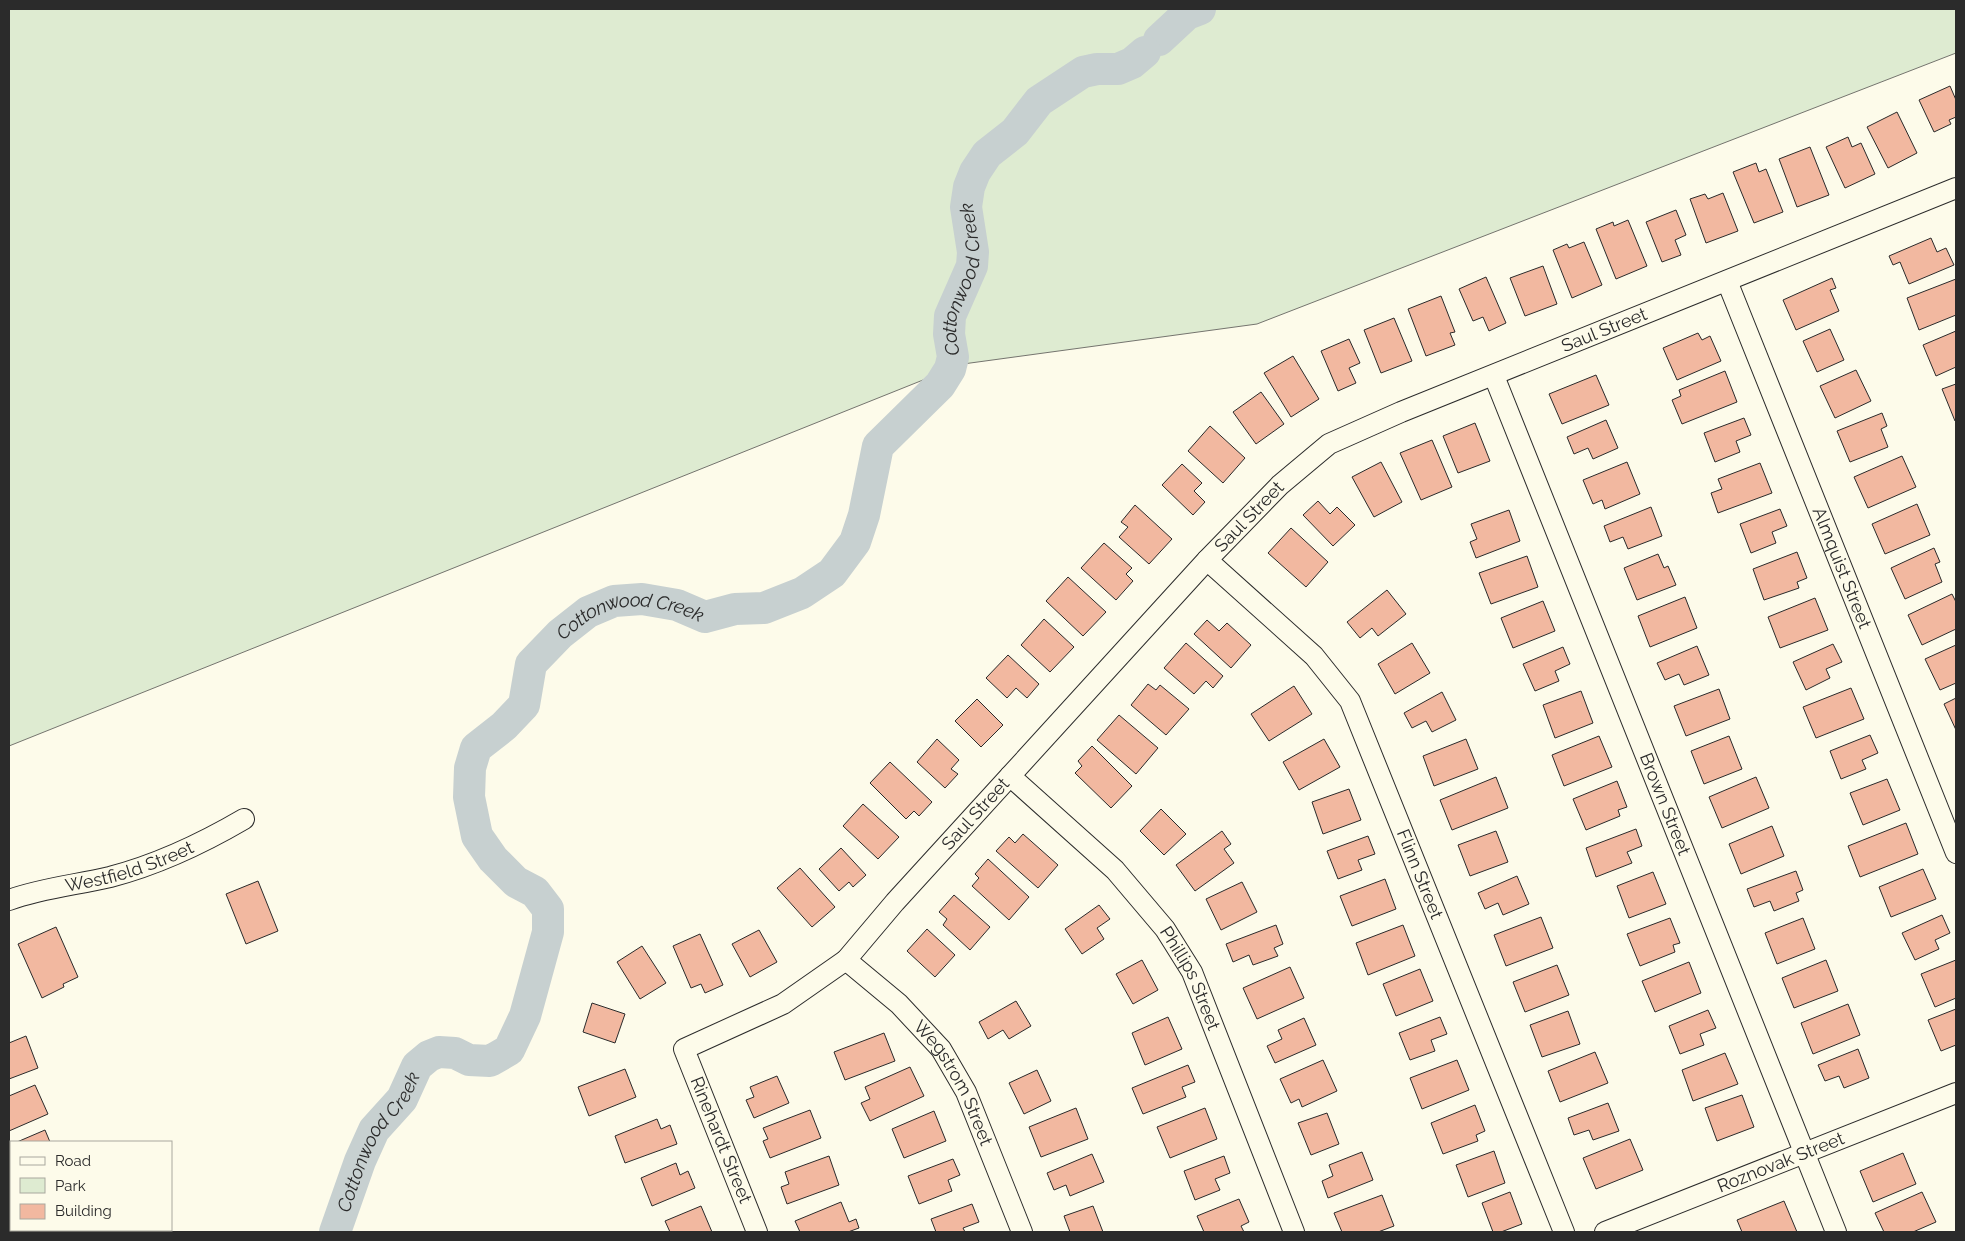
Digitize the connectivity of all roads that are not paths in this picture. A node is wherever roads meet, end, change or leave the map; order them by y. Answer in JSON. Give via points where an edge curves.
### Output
{"nodes":[{"id":1,"x":1956,"y":188,"type":"edge"},
{"id":2,"x":1727,"y":281,"type":"junction"},
{"id":3,"x":1494,"y":376,"type":"junction"},
{"id":4,"x":1207,"y":560,"type":"junction"},
{"id":5,"x":1010,"y":776,"type":"junction"},
{"id":6,"x":244,"y":819,"type":"dead end"},
{"id":7,"x":1956,"y":853,"type":"edge"},
{"id":8,"x":9,"y":900,"type":"edge"},
{"id":9,"x":846,"y":960,"type":"junction"},
{"id":10,"x":684,"y":1048,"type":"joint"},
{"id":11,"x":1956,"y":1093,"type":"edge"},
{"id":12,"x":1803,"y":1153,"type":"junction"},
{"id":13,"x":757,"y":1232,"type":"edge"},
{"id":14,"x":1022,"y":1232,"type":"edge"},
{"id":15,"x":1294,"y":1232,"type":"edge"},
{"id":16,"x":1564,"y":1232,"type":"edge"},
{"id":17,"x":1604,"y":1232,"type":"edge"},
{"id":18,"x":1836,"y":1232,"type":"edge"}],
"edges":[{"from":1,"to":2,"type":"street","name":"Saul Street"},
{"from":2,"to":3,"type":"street","name":"Saul Street"},
{"from":2,"to":7,"type":"street","name":"Almquist Street"},
{"from":3,"to":4,"type":"street","name":"Saul Street","via":[[1330,444],[1280,485]]},
{"from":3,"to":12,"type":"street","name":"Brown Street"},
{"from":4,"to":5,"type":"street","name":"Saul Street"},
{"from":4,"to":16,"type":"street","name":"Flinn Street","via":[[1314,656],[1350,701]]},
{"from":5,"to":9,"type":"street","name":"Saul Street"},
{"from":5,"to":15,"type":"street","name":"Phillips Street","via":[[1115,870],[1165,929],[1192,972]]},
{"from":6,"to":8,"type":"street","name":"Westfield Street","via":[[212,838],[110,877],[31,892]]},
{"from":9,"to":10,"type":"street","name":"Saul Street","via":[[783,1004]]},
{"from":9,"to":14,"type":"street","name":"Wegstrom Street","via":[[899,1004],[941,1049],[966,1092]]},
{"from":10,"to":13,"type":"street","name":"Rinehardt Street"},
{"from":11,"to":12,"type":"street","name":"Roznovak Street"},
{"from":12,"to":17,"type":"street","name":"Roznovak Street"},
{"from":12,"to":18,"type":"street","name":"Brown Street"}]}
